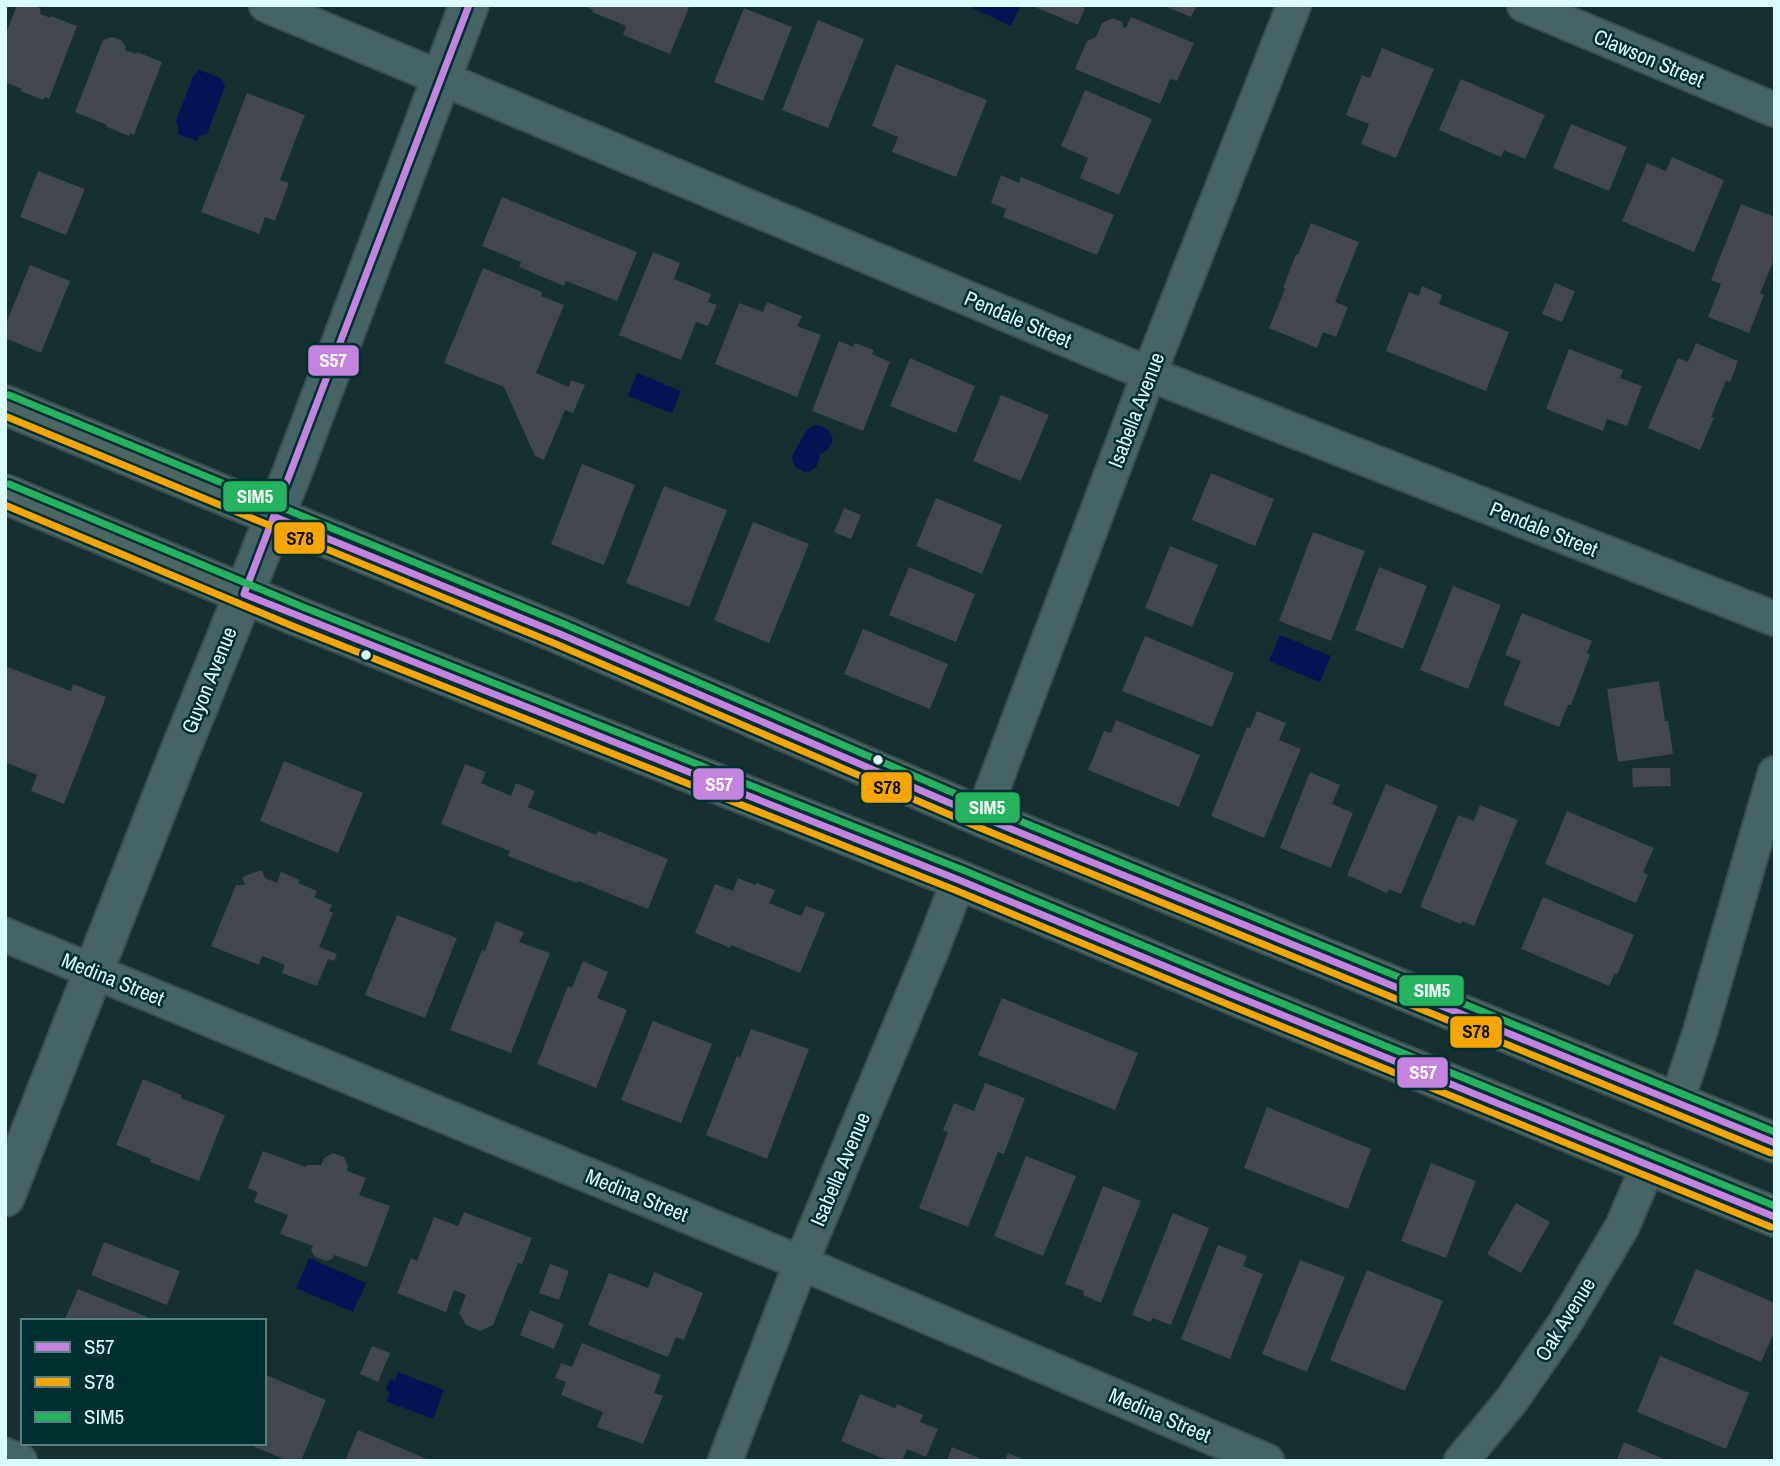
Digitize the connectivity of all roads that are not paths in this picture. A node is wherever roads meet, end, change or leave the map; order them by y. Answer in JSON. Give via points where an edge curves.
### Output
{"nodes":[{"id":1,"x":266,"y":5,"type":"edge"},
{"id":2,"x":469,"y":5,"type":"edge"},
{"id":3,"x":1294,"y":5,"type":"edge"},
{"id":4,"x":1524,"y":5,"type":"edge"},
{"id":5,"x":441,"y":79,"type":"junction"},
{"id":6,"x":1775,"y":110,"type":"edge"},
{"id":7,"x":1149,"y":374,"type":"junction"},
{"id":8,"x":5,"y":405,"type":"edge"},
{"id":9,"x":5,"y":494,"type":"edge"},
{"id":10,"x":275,"y":517,"type":"junction"},
{"id":11,"x":244,"y":594,"type":"junction"},
{"id":12,"x":1775,"y":619,"type":"edge"},
{"id":13,"x":1775,"y":773,"type":"edge"},
{"id":14,"x":982,"y":817,"type":"junction"},
{"id":15,"x":959,"y":880,"type":"junction"},
{"id":16,"x":5,"y":935,"type":"edge"},
{"id":17,"x":93,"y":971,"type":"junction"},
{"id":18,"x":1676,"y":1104,"type":"junction"},
{"id":19,"x":1775,"y":1143,"type":"edge"},
{"id":20,"x":1649,"y":1164,"type":"junction"},
{"id":21,"x":5,"y":1197,"type":"edge"},
{"id":22,"x":1775,"y":1217,"type":"edge"},
{"id":23,"x":801,"y":1263,"type":"junction"},
{"id":24,"x":5,"y":1455,"type":"edge"},
{"id":25,"x":20,"y":1461,"type":"edge"},
{"id":26,"x":725,"y":1461,"type":"edge"},
{"id":27,"x":1267,"y":1461,"type":"edge"},
{"id":28,"x":1461,"y":1461,"type":"edge"}],
"edges":[{"from":1,"to":5,"type":"street","name":"Pendale Street"},
{"from":2,"to":5,"type":"street","name":"Guyon Avenue"},
{"from":3,"to":7,"type":"street","name":"Isabella Avenue"},
{"from":4,"to":6,"type":"street","name":"Clawson Street"},
{"from":5,"to":7,"type":"street","name":"Pendale Street"},
{"from":5,"to":10,"type":"street","name":"Guyon Avenue"},
{"from":7,"to":12,"type":"street","name":"Pendale Street"},
{"from":7,"to":14,"type":"street","name":"Isabella Avenue"},
{"from":8,"to":10,"type":"main road"},
{"from":9,"to":11,"type":"main road"},
{"from":10,"to":11,"type":"street","name":"Guyon Avenue"},
{"from":10,"to":14,"type":"main road","via":[[560,634]]},
{"from":11,"to":15,"type":"main road"},
{"from":11,"to":17,"type":"street","name":"Guyon Avenue"},
{"from":13,"to":18,"type":"street"},
{"from":14,"to":18,"type":"main road"},
{"from":15,"to":20,"type":"main road"},
{"from":15,"to":23,"type":"street","name":"Isabella Avenue"},
{"from":16,"to":17,"type":"street","name":"Medina Street"},
{"from":17,"to":21,"type":"street","name":"Guyon Avenue"},
{"from":17,"to":23,"type":"street","name":"Medina Street"},
{"from":18,"to":19,"type":"main road"},
{"from":20,"to":22,"type":"main road"},
{"from":20,"to":28,"type":"street","name":"Oak Avenue","via":[[1622,1227],[1565,1323],[1511,1401]]},
{"from":23,"to":26,"type":"street","name":"Isabella Avenue"},
{"from":23,"to":27,"type":"street","name":"Medina Street"},
{"from":24,"to":25,"type":"street"}]}
